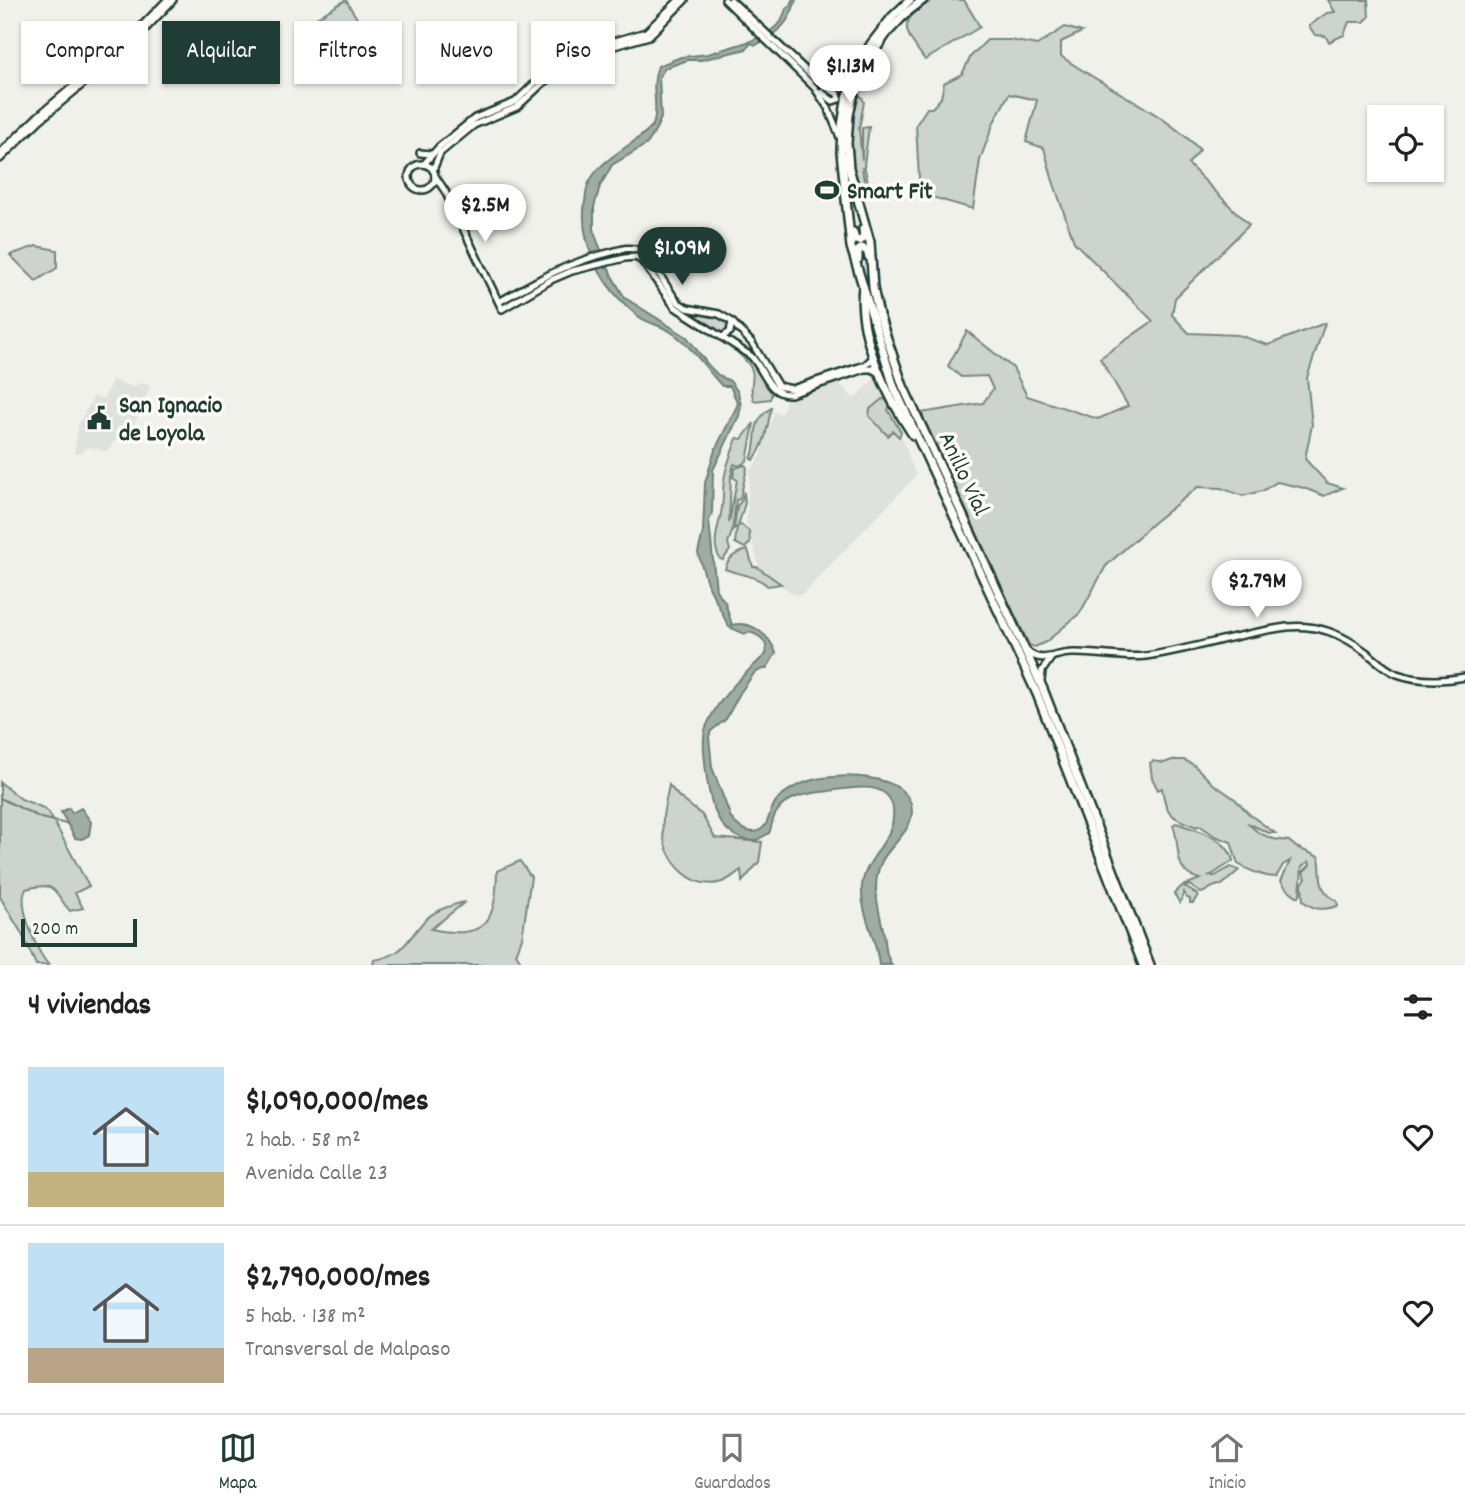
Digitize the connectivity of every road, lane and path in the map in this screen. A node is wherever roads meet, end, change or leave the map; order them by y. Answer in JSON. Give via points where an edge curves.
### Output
{"nodes":[{"id":1,"x":167,"y":0,"type":"edge"},
{"id":2,"x":173,"y":0,"type":"edge"},
{"id":3,"x":679,"y":0,"type":"edge"},
{"id":4,"x":685,"y":0,"type":"edge"},
{"id":5,"x":725,"y":0,"type":"edge"},
{"id":6,"x":731,"y":0,"type":"edge"},
{"id":7,"x":910,"y":0,"type":"edge"},
{"id":8,"x":923,"y":0,"type":"edge"},
{"id":9,"x":755,"y":27,"type":"junction"},
{"id":10,"x":770,"y":41,"type":"junction"},
{"id":11,"x":853,"y":79,"type":"junction"},
{"id":12,"x":816,"y":80,"type":"junction"},
{"id":13,"x":816,"y":89,"type":"junction"},
{"id":14,"x":841,"y":140,"type":"junction"},
{"id":15,"x":434,"y":152,"type":"junction"},
{"id":16,"x":0,"y":153,"type":"edge"},
{"id":17,"x":420,"y":153,"type":"dead end"},
{"id":18,"x":0,"y":159,"type":"edge"},
{"id":19,"x":424,"y":164,"type":"junction"},
{"id":20,"x":434,"y":173,"type":"junction"},
{"id":21,"x":431,"y":187,"type":"junction"},
{"id":22,"x":445,"y":191,"type":"junction"},
{"id":23,"x":859,"y":206,"type":"junction"},
{"id":24,"x":847,"y":208,"type":"junction"},
{"id":25,"x":873,"y":275,"type":"junction"},
{"id":26,"x":862,"y":280,"type":"junction"},
{"id":27,"x":499,"y":302,"type":"junction"},
{"id":28,"x":731,"y":321,"type":"junction"},
{"id":29,"x":745,"y":334,"type":"junction"},
{"id":30,"x":722,"y":337,"type":"junction"},
{"id":31,"x":737,"y":346,"type":"junction"},
{"id":32,"x":874,"y":355,"type":"junction"},
{"id":33,"x":880,"y":373,"type":"junction"},
{"id":34,"x":926,"y":452,"type":"junction"},
{"id":35,"x":1025,"y":650,"type":"junction"},
{"id":36,"x":1053,"y":656,"type":"junction"},
{"id":37,"x":1465,"y":677,"type":"edge"},
{"id":38,"x":1043,"y":690,"type":"junction"},
{"id":39,"x":1143,"y":965,"type":"edge"},
{"id":40,"x":1150,"y":965,"type":"edge"}],
"edges":[{"from":1,"to":16,"type":"street"},
{"from":2,"to":18,"type":"street","via":[[132,43]]},
{"from":3,"to":15,"type":"street","via":[[646,32],[589,49],[536,82],[515,102],[475,118]]},
{"from":4,"to":20,"type":"street","via":[[649,36],[590,53],[543,83],[517,107],[474,125],[440,153]]},
{"from":5,"to":9,"type":"street"},
{"from":6,"to":9,"type":"street"},
{"from":7,"to":11,"type":"highway","name":"Anillo Víal","via":[[876,36]]},
{"from":8,"to":23,"type":"highway","name":"Anillo Víal","via":[[887,33],[856,84],[847,143]]},
{"from":9,"to":10,"type":"street"},
{"from":10,"to":12,"type":"street"},
{"from":10,"to":13,"type":"street"},
{"from":11,"to":12,"type":"street","via":[[836,85]]},
{"from":11,"to":14,"type":"highway","name":"Anillo Víal"},
{"from":12,"to":13,"type":"street","via":[[839,99],[833,101]]},
{"from":13,"to":14,"type":"street"},
{"from":14,"to":24,"type":"highway","name":"Anillo Víal"},
{"from":15,"to":17,"type":"street"},
{"from":15,"to":19,"type":"street"},
{"from":19,"to":20,"type":"street"},
{"from":19,"to":21,"type":"street","via":[[411,170],[409,181],[420,190]]},
{"from":20,"to":21,"type":"street"},
{"from":20,"to":22,"type":"street"},
{"from":21,"to":22,"type":"street"},
{"from":22,"to":27,"type":"street"},
{"from":23,"to":24,"type":"highway","via":[[864,237],[859,241],[853,237]]},
{"from":23,"to":25,"type":"highway","name":"Anillo Víal","via":[[870,242]]},
{"from":24,"to":26,"type":"highway","name":"Anillo Víal","via":[[851,247]]},
{"from":25,"to":26,"type":"highway","via":[[862,248],[857,253]]},
{"from":25,"to":35,"type":"highway","name":"Anillo Víal","via":[[879,315],[896,369]]},
{"from":26,"to":32,"type":"highway","via":[[863,316]]},
{"from":26,"to":34,"type":"highway","name":"Anillo Víal","via":[[888,372]]},
{"from":27,"to":28,"type":"street","via":[[585,258],[634,248],[683,306]]},
{"from":27,"to":30,"type":"street","via":[[502,309],[558,277],[636,257],[675,307]]},
{"from":28,"to":29,"type":"street"},
{"from":28,"to":30,"type":"street","via":[[730,332]]},
{"from":29,"to":31,"type":"street","via":[[737,337]]},
{"from":29,"to":32,"type":"street","via":[[775,383],[786,389],[868,364]]},
{"from":30,"to":31,"type":"street"},
{"from":31,"to":33,"type":"street","via":[[756,361],[772,387],[782,394],[865,369]]},
{"from":32,"to":33,"type":"highway"},
{"from":33,"to":34,"type":"highway","via":[[904,422]]},
{"from":34,"to":39,"type":"highway","name":"Anillo Víal","via":[[1037,694]]},
{"from":35,"to":36,"type":"street","via":[[1039,659]]},
{"from":35,"to":38,"type":"highway","name":"Anillo Víal"},
{"from":36,"to":37,"type":"street","via":[[1149,655],[1305,626],[1334,633],[1397,674],[1427,680]]},
{"from":36,"to":38,"type":"street","via":[[1042,671]]},
{"from":38,"to":40,"type":"highway","name":"Anillo Víal"}]}
